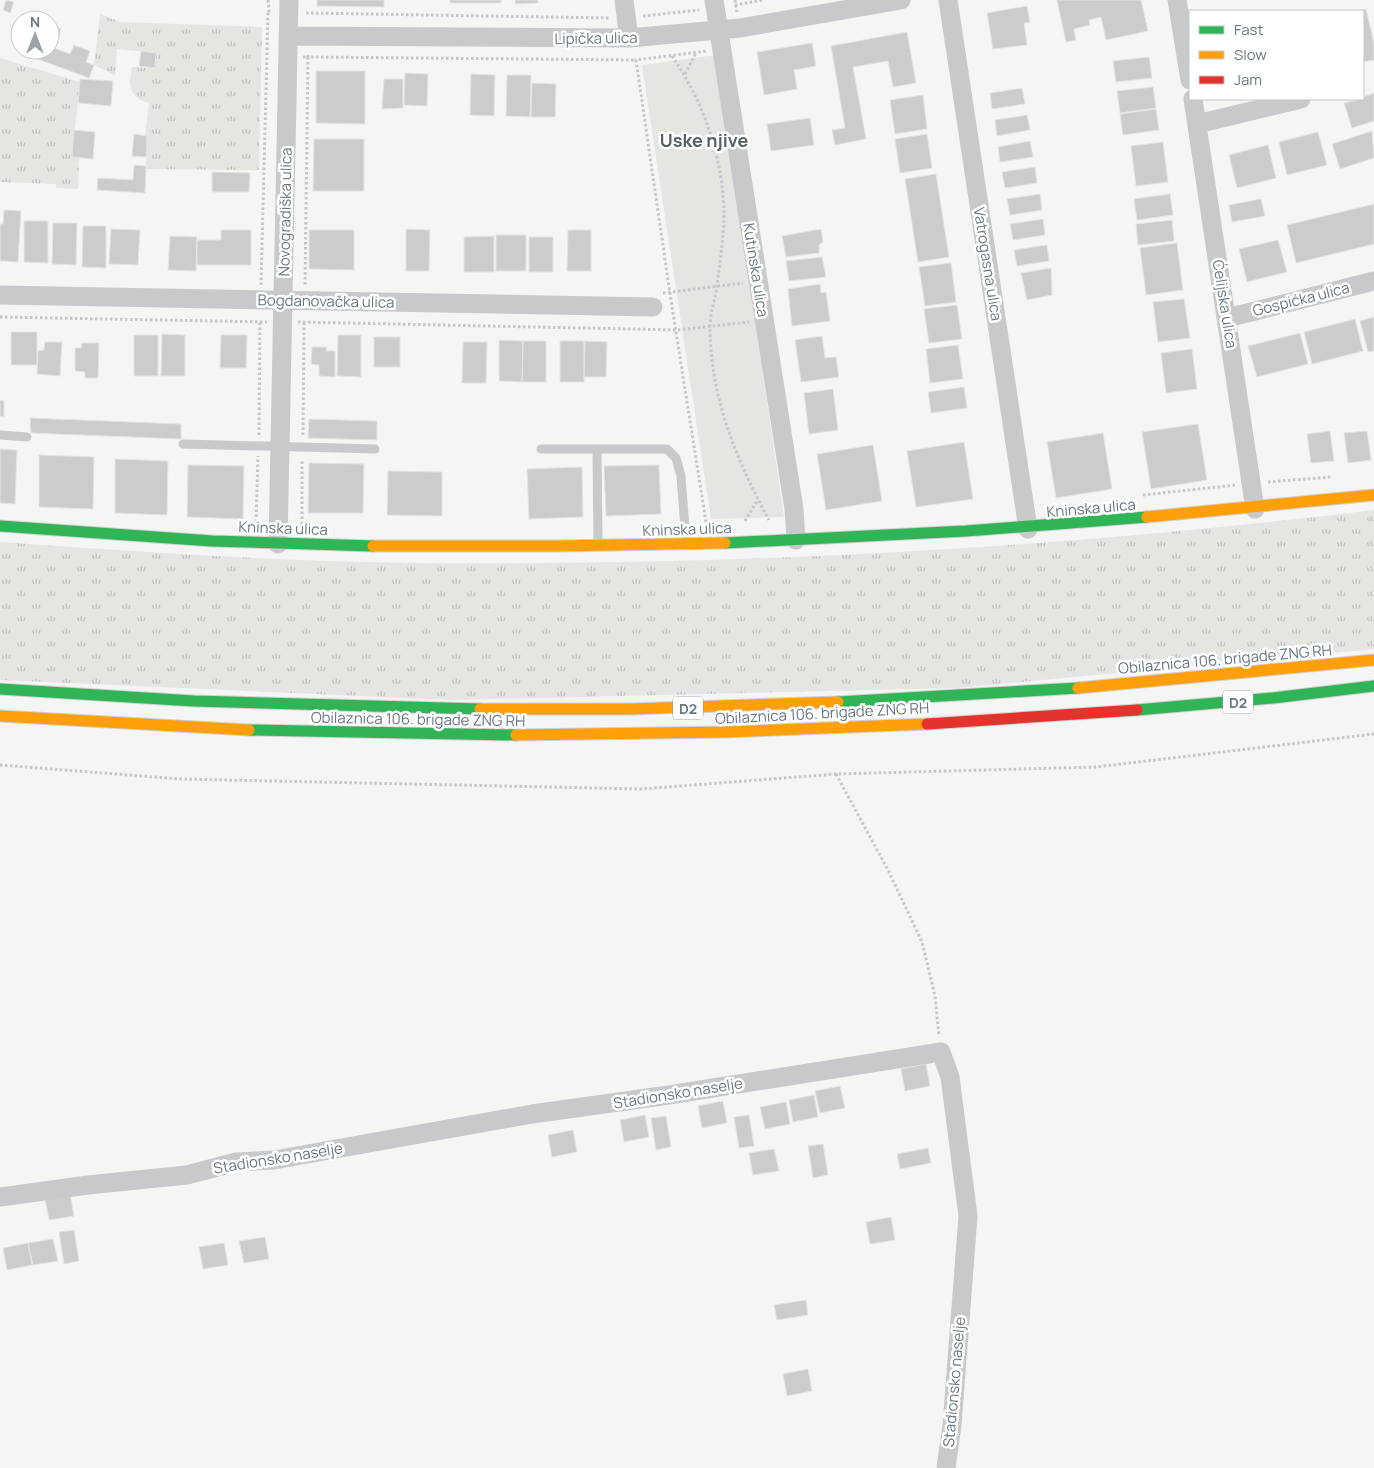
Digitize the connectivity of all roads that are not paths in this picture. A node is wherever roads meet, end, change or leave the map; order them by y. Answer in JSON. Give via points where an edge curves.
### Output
{"nodes":[{"id":1,"x":901,"y":0,"type":"edge"},
{"id":2,"x":948,"y":0,"type":"edge"},
{"id":3,"x":1177,"y":0,"type":"edge"},
{"id":4,"x":715,"y":4,"type":"edge"},
{"id":5,"x":289,"y":6,"type":"edge"},
{"id":6,"x":625,"y":9,"type":"edge"},
{"id":7,"x":288,"y":36,"type":"junction"},
{"id":8,"x":629,"y":38,"type":"junction"},
{"id":9,"x":721,"y":40,"type":"junction"},
{"id":10,"x":1189,"y":74,"type":"edge"},
{"id":11,"x":1193,"y":100,"type":"edge"},
{"id":12,"x":1297,"y":100,"type":"edge"},
{"id":13,"x":1198,"y":124,"type":"junction"},
{"id":14,"x":1374,"y":281,"type":"edge"},
{"id":15,"x":0,"y":295,"type":"edge"},
{"id":16,"x":284,"y":300,"type":"junction"},
{"id":17,"x":653,"y":307,"type":"dead end"},
{"id":18,"x":1227,"y":318,"type":"junction"},
{"id":19,"x":0,"y":435,"type":"edge"},
{"id":20,"x":27,"y":437,"type":"dead end"},
{"id":21,"x":183,"y":444,"type":"dead end"},
{"id":22,"x":280,"y":448,"type":"junction"},
{"id":23,"x":540,"y":448,"type":"dead end"},
{"id":24,"x":375,"y":449,"type":"dead end"},
{"id":25,"x":597,"y":449,"type":"junction"},
{"id":26,"x":1374,"y":495,"type":"edge"},
{"id":27,"x":1255,"y":508,"type":"junction"},
{"id":28,"x":0,"y":526,"type":"edge"},
{"id":29,"x":1028,"y":529,"type":"junction"},
{"id":30,"x":796,"y":540,"type":"junction"},
{"id":31,"x":278,"y":544,"type":"junction"},
{"id":32,"x":686,"y":544,"type":"junction"},
{"id":33,"x":598,"y":547,"type":"junction"},
{"id":34,"x":1374,"y":660,"type":"edge"},
{"id":35,"x":1374,"y":686,"type":"edge"},
{"id":36,"x":0,"y":689,"type":"edge"},
{"id":37,"x":0,"y":716,"type":"edge"},
{"id":38,"x":0,"y":1197,"type":"edge"},
{"id":39,"x":946,"y":1468,"type":"edge"}],
"edges":[{"from":1,"to":9,"type":"street","name":"Lipička ulica","via":[[740,28]]},
{"from":2,"to":29,"type":"street","name":"Vatrogasna ulica"},
{"from":3,"to":10,"type":"street"},
{"from":4,"to":9,"type":"street","name":"Kutinska ulica"},
{"from":5,"to":7,"type":"street","name":"Novogradiška ulica"},
{"from":6,"to":8,"type":"street"},
{"from":7,"to":8,"type":"street","name":"Lipička ulica"},
{"from":7,"to":16,"type":"street","name":"Novogradiška ulica"},
{"from":8,"to":9,"type":"street","name":"Lipička ulica"},
{"from":9,"to":30,"type":"street","name":"Kutinska ulica","via":[[794,509]]},
{"from":11,"to":13,"type":"street","name":"Ćelijska ulica"},
{"from":12,"to":13,"type":"street"},
{"from":13,"to":18,"type":"street","name":"Ćelijska ulica"},
{"from":14,"to":18,"type":"street","name":"Gospićka ulica"},
{"from":15,"to":16,"type":"street","name":"Bogdanovačka ulica"},
{"from":16,"to":17,"type":"street","name":"Bogdanovačka ulica"},
{"from":16,"to":22,"type":"street","name":"Novogradiška ulica"},
{"from":18,"to":27,"type":"street","name":"Ćelijska ulica"},
{"from":19,"to":20,"type":"lane"},
{"from":21,"to":22,"type":"lane"},
{"from":22,"to":24,"type":"lane"},
{"from":22,"to":31,"type":"street","name":"Novogradiška ulica"},
{"from":23,"to":25,"type":"lane"},
{"from":25,"to":32,"type":"lane","via":[[666,449],[676,458],[681,476]]},
{"from":25,"to":33,"type":"lane"},
{"from":26,"to":27,"type":"main road","name":"Kninska ulica"},
{"from":27,"to":29,"type":"main road","name":"Kninska ulica"},
{"from":28,"to":31,"type":"main road","name":"Kninska ulica"},
{"from":29,"to":30,"type":"main road","name":"Kninska ulica"},
{"from":30,"to":32,"type":"main road","name":"Kninska ulica"},
{"from":31,"to":33,"type":"main road","name":"Kninska ulica"},
{"from":32,"to":33,"type":"main road","name":"Kninska ulica"},
{"from":34,"to":36,"type":"main road","name":"Obilaznica 106. brigade ZNG RH","number":"D2","via":[[945,697],[677,708],[341,706],[183,701]]},
{"from":35,"to":37,"type":"main road","name":"Obilaznica 106. brigade ZNG RH","number":"D2","via":[[1101,714],[812,731],[701,734],[316,733],[168,728]]},
{"from":38,"to":39,"type":"street","name":"Stadionsko naselje","via":[[88,1184],[187,1175],[236,1162],[274,1160],[532,1114],[941,1052],[950,1077],[968,1216]]}]}
